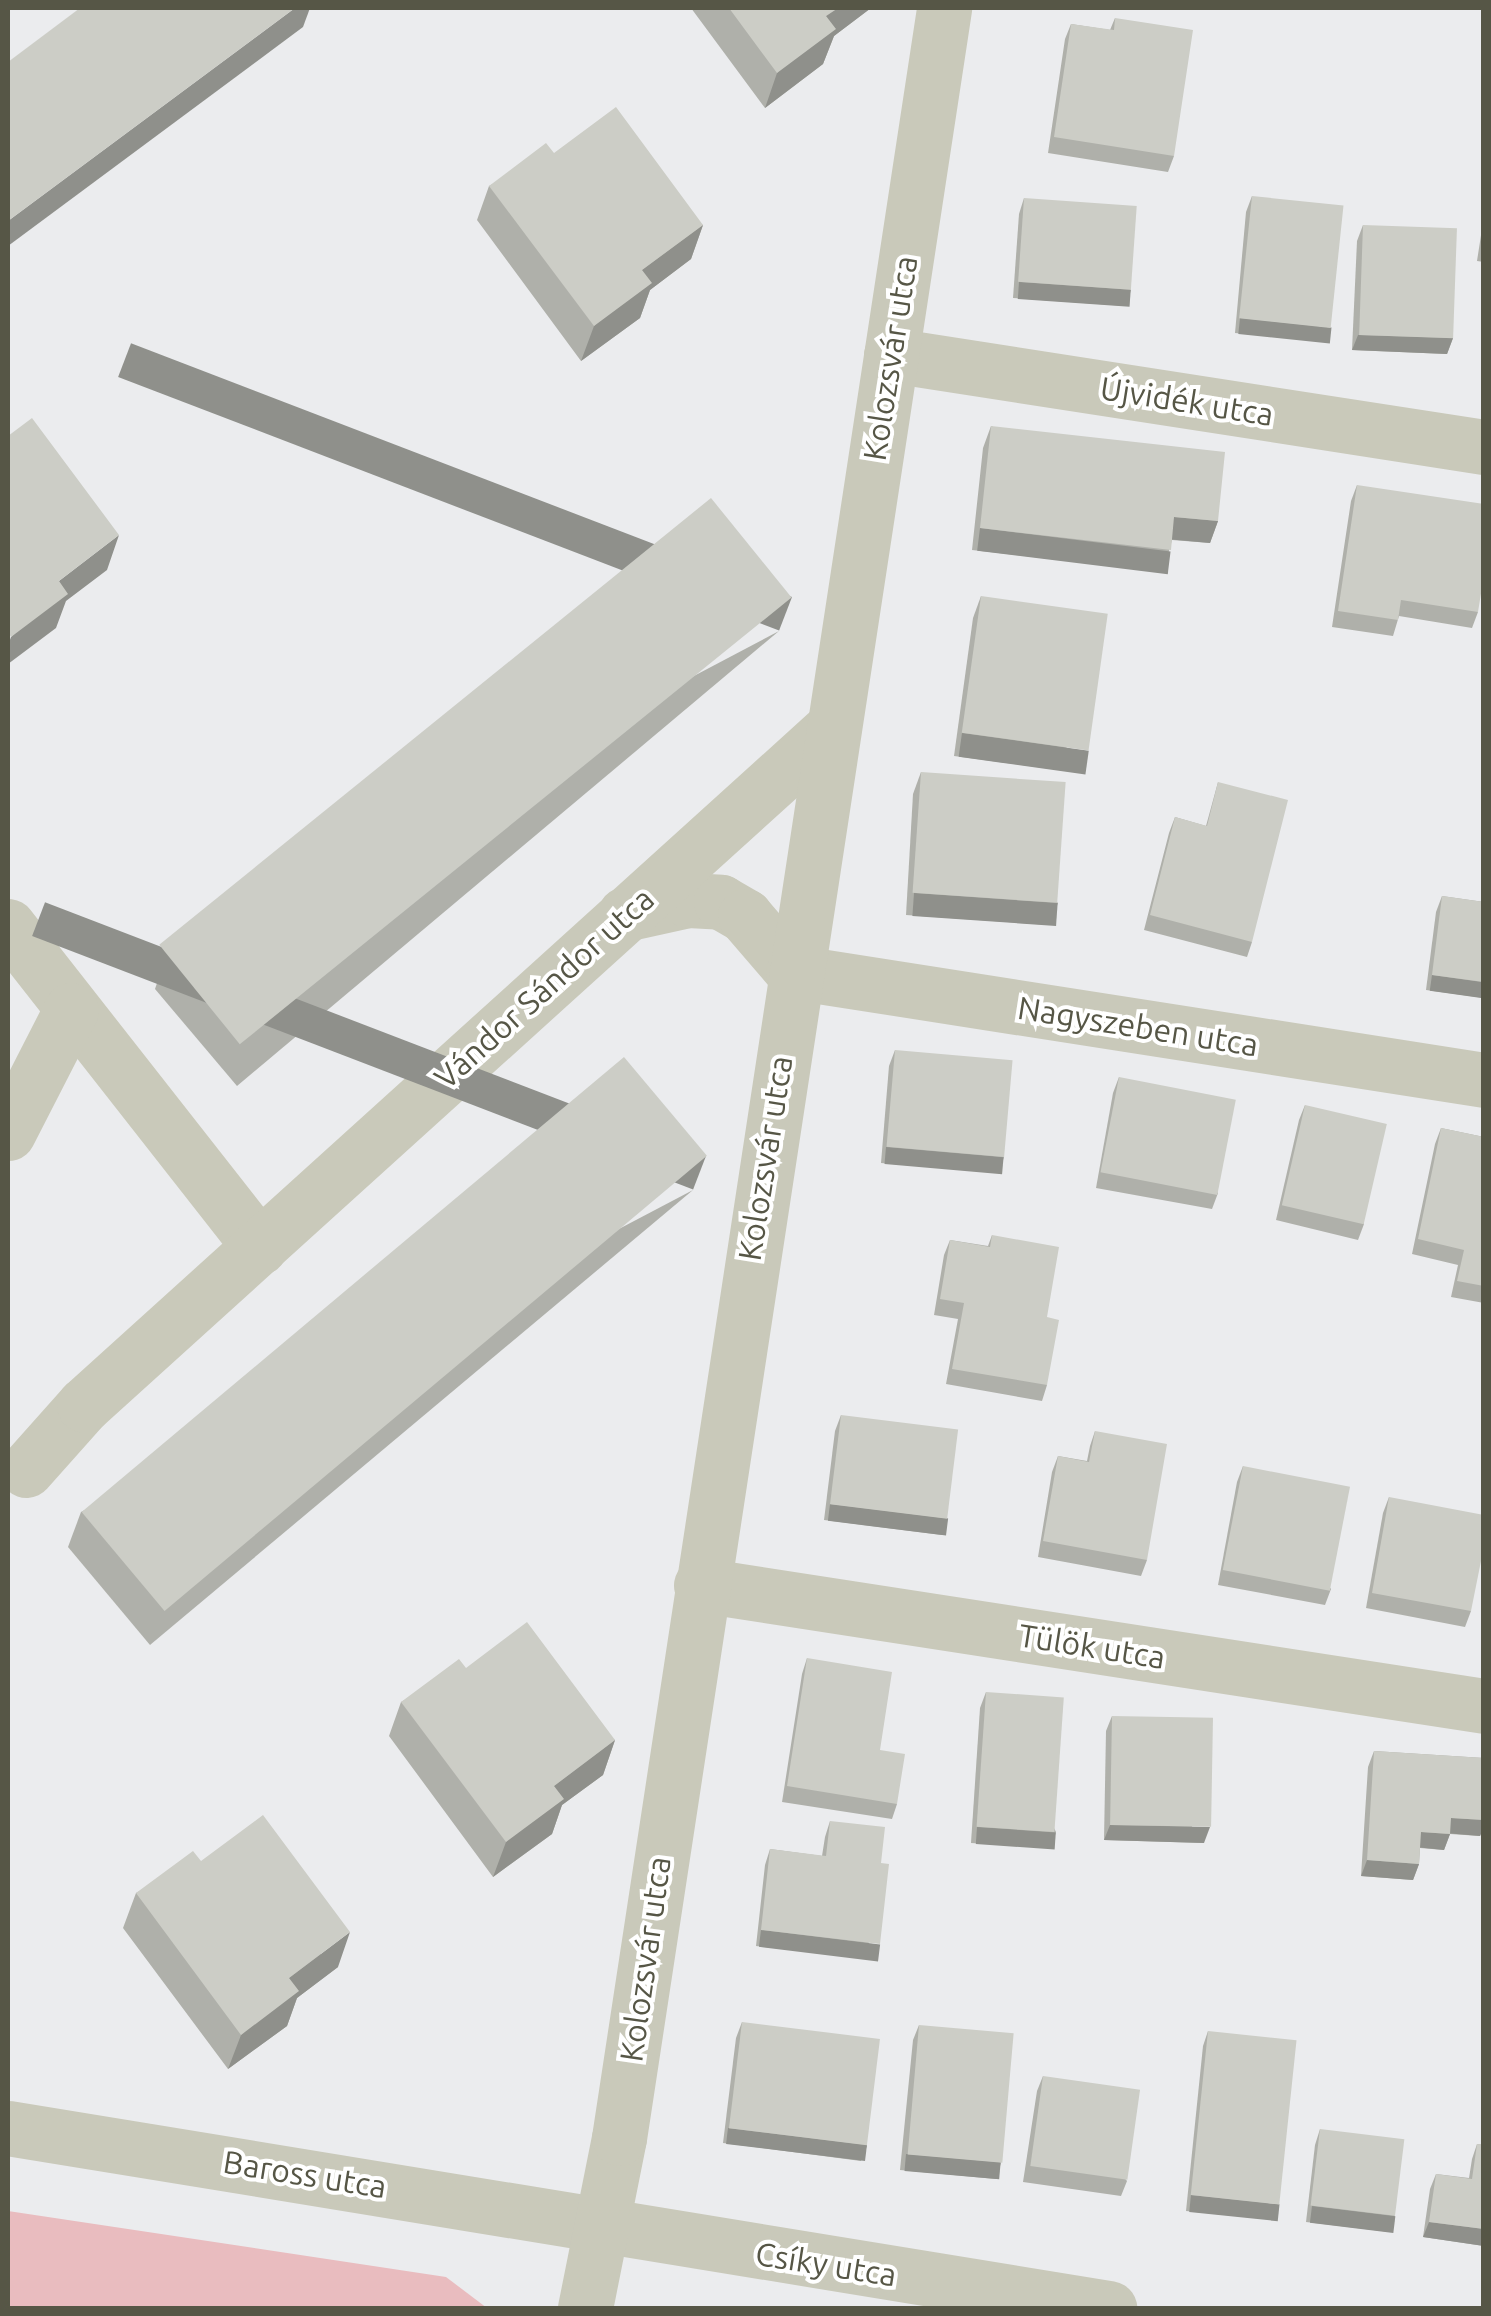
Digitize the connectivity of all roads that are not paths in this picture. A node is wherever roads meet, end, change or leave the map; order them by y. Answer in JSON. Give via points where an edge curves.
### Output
{"nodes":[{"id":1,"x":944,"y":8,"type":"edge"},
{"id":2,"x":890,"y":355,"type":"junction"},
{"id":3,"x":1484,"y":447,"type":"edge"},
{"id":4,"x":829,"y":731,"type":"junction"},
{"id":5,"x":625,"y":914,"type":"junction"},
{"id":6,"x":8,"y":926,"type":"edge"},
{"id":7,"x":793,"y":972,"type":"junction"},
{"id":8,"x":71,"y":1010,"type":"junction"},
{"id":9,"x":1484,"y":1080,"type":"edge"},
{"id":10,"x":8,"y":1133,"type":"edge"},
{"id":11,"x":260,"y":1247,"type":"junction"},
{"id":12,"x":26,"y":1470,"type":"dead end"},
{"id":13,"x":701,"y":1585,"type":"junction"},
{"id":14,"x":1484,"y":1706,"type":"edge"},
{"id":15,"x":8,"y":2128,"type":"edge"},
{"id":16,"x":602,"y":2229,"type":"junction"},
{"id":17,"x":585,"y":2308,"type":"edge"},
{"id":18,"x":1109,"y":2308,"type":"edge"}],
"edges":[{"from":1,"to":2,"type":"street","name":"Kolozsvár utca"},
{"from":2,"to":3,"type":"street","name":"Újvidék utca"},
{"from":2,"to":4,"type":"street","name":"Kolozsvár utca"},
{"from":4,"to":5,"type":"street","name":"Vándor Sándor utca"},
{"from":4,"to":7,"type":"street","name":"Kolozsvár utca"},
{"from":5,"to":7,"type":"street","via":[[688,900],[721,902],[746,916]]},
{"from":5,"to":11,"type":"street","name":"Vándor Sándor utca"},
{"from":6,"to":8,"type":"street"},
{"from":7,"to":9,"type":"street","name":"Nagyszeben utca"},
{"from":7,"to":13,"type":"street","name":"Kolozsvár utca"},
{"from":8,"to":10,"type":"street"},
{"from":8,"to":11,"type":"street"},
{"from":11,"to":12,"type":"street","name":"Vándor Sándor utca","via":[[84,1405]]},
{"from":13,"to":14,"type":"street","name":"Tülök utca"},
{"from":13,"to":16,"type":"street","name":"Kolozsvár utca"},
{"from":15,"to":16,"type":"street","name":"Baross utca","via":[[505,2204]]},
{"from":16,"to":17,"type":"street","name":"Kolozsvár utca"},
{"from":16,"to":18,"type":"street","name":"Csíky utca"}]}
